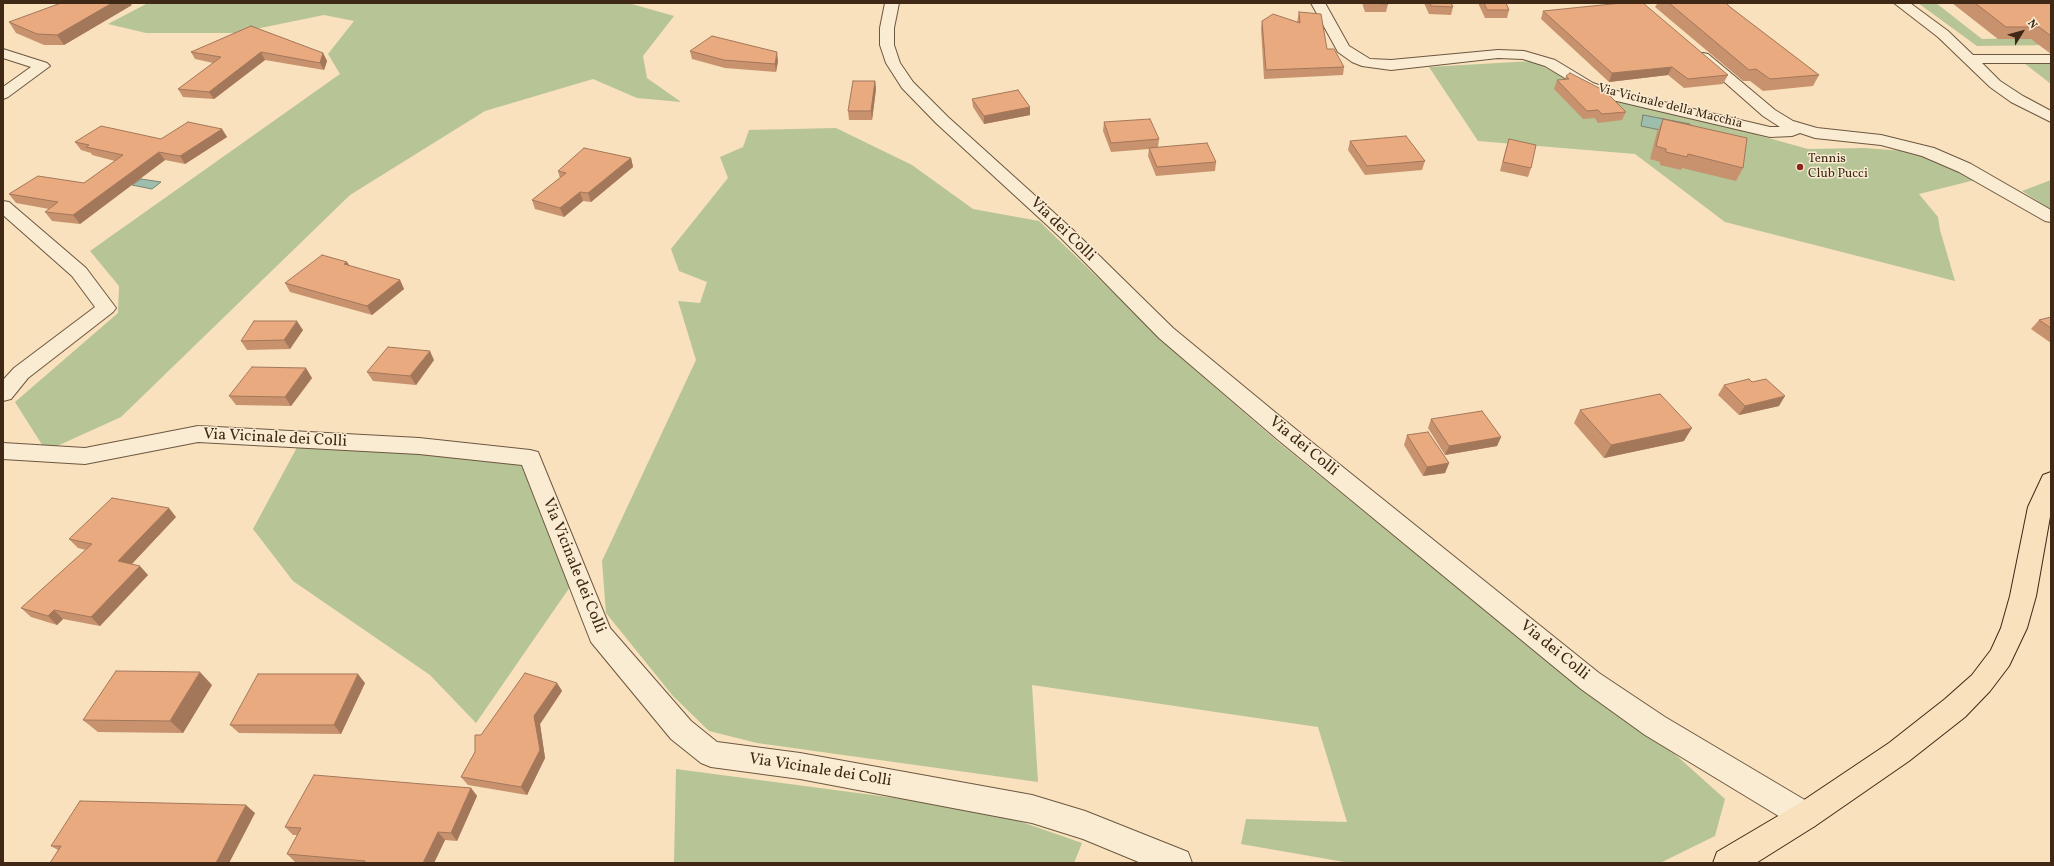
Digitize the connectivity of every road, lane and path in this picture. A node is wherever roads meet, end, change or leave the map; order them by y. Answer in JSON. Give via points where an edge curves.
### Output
{"nodes":[{"id":1,"x":892,"y":3,"type":"edge"},
{"id":2,"x":1318,"y":3,"type":"edge"},
{"id":3,"x":1901,"y":3,"type":"edge"},
{"id":4,"x":1693,"y":48,"type":"edge"},
{"id":5,"x":3,"y":53,"type":"edge"},
{"id":6,"x":1969,"y":59,"type":"junction"},
{"id":7,"x":2051,"y":59,"type":"edge"},
{"id":8,"x":3,"y":94,"type":"edge"},
{"id":9,"x":2051,"y":116,"type":"edge"},
{"id":10,"x":1798,"y":128,"type":"junction"},
{"id":11,"x":3,"y":206,"type":"edge"},
{"id":12,"x":2051,"y":217,"type":"edge"},
{"id":13,"x":3,"y":394,"type":"edge"},
{"id":14,"x":3,"y":451,"type":"edge"},
{"id":15,"x":2051,"y":481,"type":"edge"},
{"id":16,"x":1805,"y":816,"type":"junction"},
{"id":17,"x":1177,"y":863,"type":"edge"},
{"id":18,"x":1728,"y":863,"type":"edge"}],
"edges":[{"from":1,"to":16,"type":"street","name":"Via dei Colli","via":[[887,28],[887,45],[893,63],[907,86],[1061,228],[1166,333],[1285,433],[1596,685],[1655,726]]},
{"from":2,"to":10,"type":"street","name":"Via Vicinale della Macchia","via":[[1343,49],[1357,59],[1367,62],[1391,65],[1498,54],[1524,55],[1550,63],[1588,86],[1608,94],[1770,132],[1792,131]]},
{"from":3,"to":6,"type":"street","via":[[1943,34]]},
{"from":4,"to":10,"type":"street","via":[[1769,113]]},
{"from":5,"to":8,"type":"street","via":[[42,66]]},
{"from":6,"to":7,"type":"street"},
{"from":6,"to":9,"type":"street","via":[[2007,93]]},
{"from":10,"to":12,"type":"street","via":[[1835,136],[1885,141],[1928,152],[1965,168]]},
{"from":11,"to":13,"type":"street","via":[[79,272],[106,308],[21,373]]},
{"from":14,"to":17,"type":"street","name":"Via Vicinale dei Colli","via":[[85,456],[198,434],[419,446],[530,458],[600,634],[681,730],[711,754],[800,766],[1032,809],[1085,825]]},
{"from":15,"to":16,"type":"main road","via":[[2040,507],[2015,623],[2004,651],[1991,671],[1955,708]]},
{"from":16,"to":18,"type":"main road"}]}
